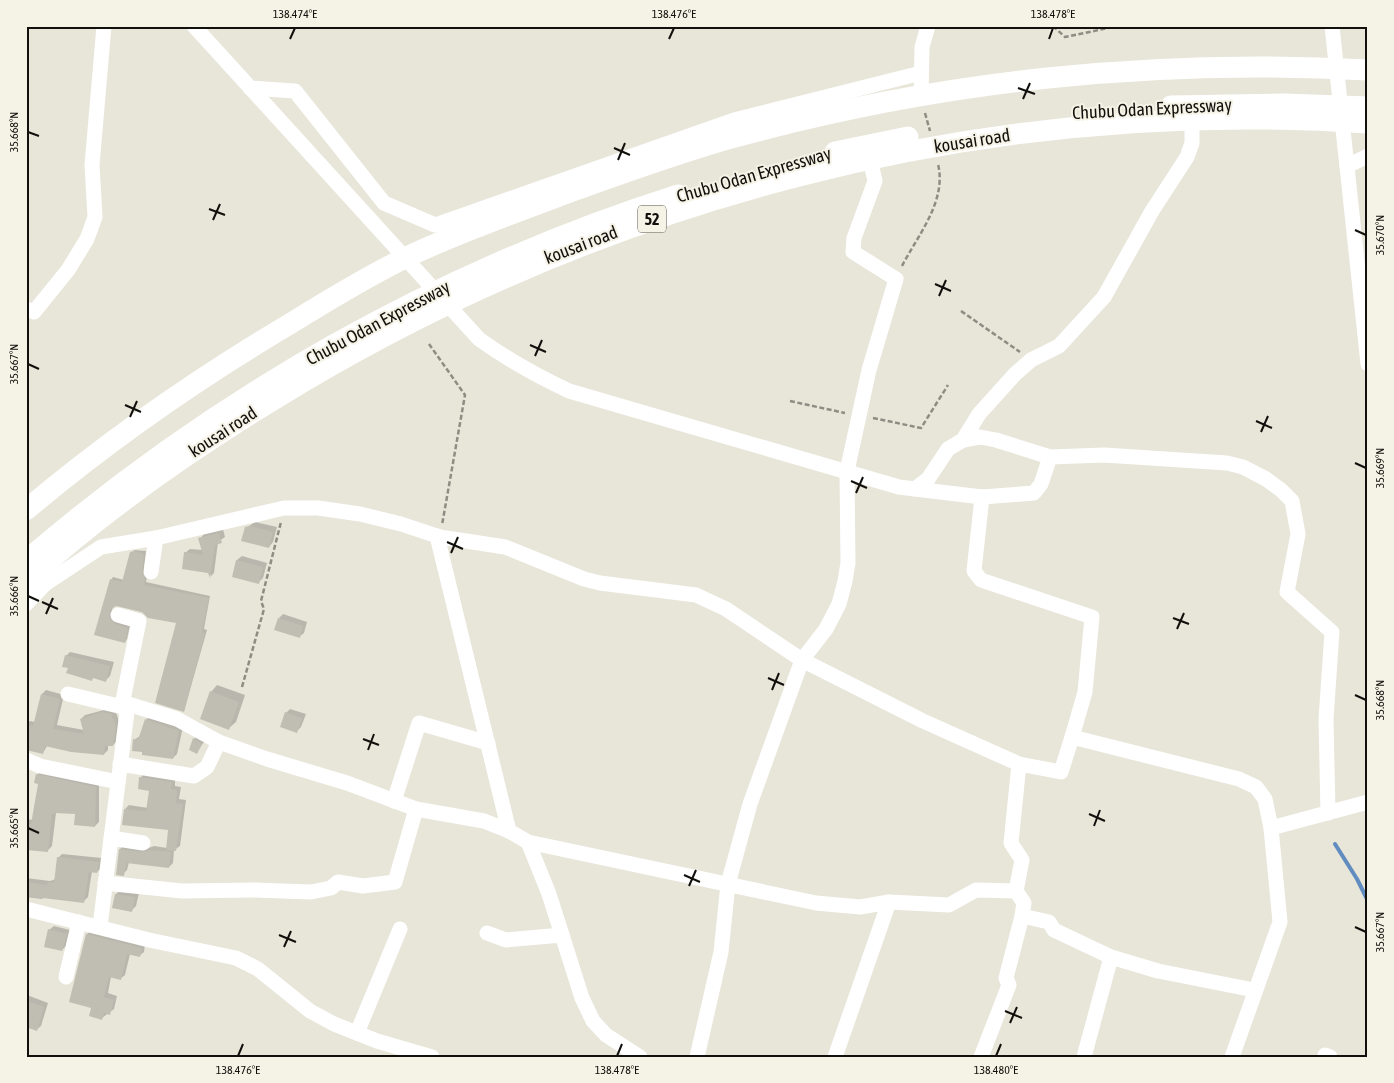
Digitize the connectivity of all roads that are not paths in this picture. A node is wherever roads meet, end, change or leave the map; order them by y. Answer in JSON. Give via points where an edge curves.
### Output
{"nodes":[{"id":1,"x":104,"y":26,"type":"edge"},
{"id":2,"x":194,"y":26,"type":"edge"},
{"id":3,"x":928,"y":26,"type":"edge"},
{"id":4,"x":1332,"y":26,"type":"edge"},
{"id":5,"x":1336,"y":68,"type":"junction"},
{"id":6,"x":1368,"y":70,"type":"edge"},
{"id":7,"x":922,"y":73,"type":"junction"},
{"id":8,"x":250,"y":88,"type":"junction"},
{"id":9,"x":921,"y":97,"type":"junction"},
{"id":10,"x":1368,"y":107,"type":"edge"},
{"id":11,"x":1192,"y":120,"type":"junction"},
{"id":12,"x":1342,"y":121,"type":"junction"},
{"id":13,"x":1368,"y":123,"type":"edge"},
{"id":14,"x":1368,"y":156,"type":"edge"},
{"id":15,"x":870,"y":159,"type":"junction"},
{"id":16,"x":1347,"y":166,"type":"junction"},
{"id":17,"x":407,"y":257,"type":"junction"},
{"id":18,"x":447,"y":303,"type":"junction"},
{"id":19,"x":26,"y":309,"type":"edge"},
{"id":20,"x":1368,"y":364,"type":"edge"},
{"id":21,"x":963,"y":440,"type":"junction"},
{"id":22,"x":1050,"y":457,"type":"junction"},
{"id":23,"x":847,"y":471,"type":"junction"},
{"id":24,"x":914,"y":489,"type":"junction"},
{"id":25,"x":982,"y":497,"type":"junction"},
{"id":26,"x":26,"y":510,"type":"edge"},
{"id":27,"x":438,"y":537,"type":"junction"},
{"id":28,"x":156,"y":538,"type":"junction"},
{"id":29,"x":151,"y":572,"type":"dead end"},
{"id":30,"x":32,"y":573,"type":"edge"},
{"id":31,"x":26,"y":604,"type":"edge"},
{"id":32,"x":118,"y":615,"type":"dead end"},
{"id":33,"x":802,"y":660,"type":"junction"},
{"id":34,"x":68,"y":694,"type":"dead end"},
{"id":35,"x":128,"y":706,"type":"junction"},
{"id":36,"x":1072,"y":738,"type":"junction"},
{"id":37,"x":219,"y":742,"type":"junction"},
{"id":38,"x":488,"y":744,"type":"junction"},
{"id":39,"x":26,"y":760,"type":"edge"},
{"id":40,"x":120,"y":764,"type":"junction"},
{"id":41,"x":1019,"y":764,"type":"junction"},
{"id":42,"x":118,"y":782,"type":"junction"},
{"id":43,"x":394,"y":801,"type":"junction"},
{"id":44,"x":1368,"y":802,"type":"edge"},
{"id":45,"x":416,"y":809,"type":"junction"},
{"id":46,"x":1328,"y":812,"type":"junction"},
{"id":47,"x":1270,"y":828,"type":"junction"},
{"id":48,"x":509,"y":831,"type":"junction"},
{"id":49,"x":111,"y":838,"type":"junction"},
{"id":50,"x":528,"y":842,"type":"junction"},
{"id":51,"x":143,"y":843,"type":"dead end"},
{"id":52,"x":106,"y":883,"type":"junction"},
{"id":53,"x":728,"y":884,"type":"junction"},
{"id":54,"x":1016,"y":891,"type":"junction"},
{"id":55,"x":889,"y":902,"type":"junction"},
{"id":56,"x":26,"y":909,"type":"edge"},
{"id":57,"x":1022,"y":916,"type":"junction"},
{"id":58,"x":80,"y":922,"type":"junction"},
{"id":59,"x":100,"y":926,"type":"junction"},
{"id":60,"x":400,"y":929,"type":"dead end"},
{"id":61,"x":487,"y":934,"type":"dead end"},
{"id":62,"x":562,"y":935,"type":"junction"},
{"id":63,"x":1111,"y":957,"type":"junction"},
{"id":64,"x":66,"y":977,"type":"dead end"},
{"id":65,"x":1254,"y":990,"type":"junction"},
{"id":66,"x":357,"y":1033,"type":"junction"},
{"id":67,"x":432,"y":1057,"type":"edge"},
{"id":68,"x":640,"y":1057,"type":"edge"},
{"id":69,"x":697,"y":1057,"type":"edge"},
{"id":70,"x":836,"y":1057,"type":"edge"},
{"id":71,"x":981,"y":1057,"type":"edge"},
{"id":72,"x":1084,"y":1057,"type":"edge"},
{"id":73,"x":1232,"y":1057,"type":"edge"}],
"edges":[{"from":1,"to":19,"type":"street","via":[[92,165],[95,217],[68,270],[34,312]]},
{"from":2,"to":8,"type":"street"},
{"from":3,"to":7,"type":"street","via":[[922,47]]},
{"from":4,"to":5,"type":"street"},
{"from":5,"to":6,"type":"highway"},
{"from":5,"to":9,"type":"highway","via":[[1142,69],[1034,79]]},
{"from":5,"to":12,"type":"street"},
{"from":7,"to":8,"type":"street","via":[[734,120],[435,226],[384,203],[296,91]]},
{"from":7,"to":9,"type":"street"},
{"from":8,"to":17,"type":"street"},
{"from":9,"to":17,"type":"highway","via":[[824,115],[726,140],[618,175]]},
{"from":10,"to":30,"type":"highway","name":"Chubu Odan Expressway","via":[[1200,105],[1037,117],[868,144],[785,164],[624,212],[473,274],[322,351],[252,393],[119,485]]},
{"from":11,"to":12,"type":"highway","name":"kousai road","number":"52"},
{"from":11,"to":15,"type":"highway","name":"kousai road","number":"52","via":[[1022,133]]},
{"from":11,"to":21,"type":"street","via":[[1192,143],[1187,157],[1152,211],[1104,297],[1059,346],[1031,360],[1015,374],[979,414]]},
{"from":12,"to":13,"type":"highway","name":"kousai road","number":"52"},
{"from":12,"to":16,"type":"street"},
{"from":14,"to":16,"type":"street"},
{"from":15,"to":18,"type":"highway","name":"kousai road","number":"52","via":[[815,170],[633,225]]},
{"from":15,"to":23,"type":"street","via":[[875,182],[854,238],[853,252],[896,279],[869,370]]},
{"from":16,"to":20,"type":"street"},
{"from":17,"to":18,"type":"street"},
{"from":17,"to":26,"type":"highway","via":[[302,316],[188,388]]},
{"from":18,"to":23,"type":"street","via":[[479,339],[535,375],[570,391]]},
{"from":18,"to":30,"type":"highway","name":"kousai road","number":"52","via":[[312,375],[218,433],[126,498]]},
{"from":21,"to":22,"type":"street","via":[[980,437]]},
{"from":21,"to":24,"type":"street","via":[[948,449],[928,478]]},
{"from":22,"to":25,"type":"street","via":[[1041,484],[1034,493]]},
{"from":22,"to":46,"type":"street","via":[[1104,455],[1227,464],[1243,467],[1266,478],[1292,501],[1298,534],[1287,592],[1332,632],[1333,638],[1326,719]]},
{"from":23,"to":24,"type":"street"},
{"from":23,"to":33,"type":"street","via":[[848,562],[845,581],[839,604],[826,629]]},
{"from":24,"to":25,"type":"street"},
{"from":25,"to":36,"type":"street","via":[[974,570],[981,580],[1092,618],[1086,692]]},
{"from":27,"to":28,"type":"street","via":[[360,514],[318,508],[284,508]]},
{"from":27,"to":33,"type":"street","via":[[505,547],[600,583],[696,595],[726,610]]},
{"from":27,"to":38,"type":"street"},
{"from":28,"to":29,"type":"street"},
{"from":28,"to":30,"type":"street","via":[[101,547]]},
{"from":30,"to":31,"type":"street"},
{"from":32,"to":35,"type":"street","via":[[139,621],[123,700]]},
{"from":33,"to":41,"type":"street","via":[[923,721]]},
{"from":33,"to":53,"type":"street","via":[[750,804]]},
{"from":34,"to":35,"type":"street"},
{"from":35,"to":37,"type":"street","via":[[177,718]]},
{"from":35,"to":40,"type":"street"},
{"from":36,"to":41,"type":"street","via":[[1061,772]]},
{"from":36,"to":47,"type":"street","via":[[1256,786],[1264,799]]},
{"from":37,"to":40,"type":"street","via":[[207,766],[194,776]]},
{"from":37,"to":43,"type":"street"},
{"from":38,"to":43,"type":"street","via":[[419,723]]},
{"from":38,"to":48,"type":"street"},
{"from":39,"to":42,"type":"street","via":[[40,766]]},
{"from":40,"to":42,"type":"street"},
{"from":41,"to":54,"type":"street","via":[[1011,843],[1022,860]]},
{"from":42,"to":49,"type":"street"},
{"from":43,"to":45,"type":"street"},
{"from":44,"to":46,"type":"street"},
{"from":45,"to":48,"type":"street","via":[[484,821]]},
{"from":45,"to":52,"type":"street","via":[[395,882],[363,886],[338,882],[331,888],[311,892],[182,891]]},
{"from":46,"to":47,"type":"street"},
{"from":47,"to":65,"type":"street","via":[[1280,922],[1268,962]]},
{"from":48,"to":50,"type":"street"},
{"from":49,"to":51,"type":"street"},
{"from":49,"to":52,"type":"street"},
{"from":50,"to":53,"type":"street"},
{"from":50,"to":62,"type":"street"},
{"from":52,"to":59,"type":"street"},
{"from":53,"to":55,"type":"street","via":[[816,903],[860,907]]},
{"from":53,"to":69,"type":"street","via":[[721,952]]},
{"from":54,"to":55,"type":"street","via":[[976,890],[948,905]]},
{"from":54,"to":57,"type":"street","via":[[1024,903]]},
{"from":55,"to":70,"type":"street"},
{"from":56,"to":58,"type":"street"},
{"from":57,"to":63,"type":"street","via":[[1049,922],[1054,930]]},
{"from":57,"to":71,"type":"street","via":[[1006,978],[1009,985]]},
{"from":58,"to":59,"type":"street"},
{"from":58,"to":64,"type":"street"},
{"from":59,"to":66,"type":"street","via":[[236,958],[258,969],[310,1011]]},
{"from":60,"to":66,"type":"street"},
{"from":61,"to":62,"type":"street","via":[[506,940]]},
{"from":62,"to":68,"type":"street","via":[[582,998],[593,1021],[606,1035]]},
{"from":63,"to":65,"type":"street","via":[[1158,971]]},
{"from":63,"to":72,"type":"street"},
{"from":65,"to":73,"type":"street"},
{"from":66,"to":67,"type":"street"}]}
